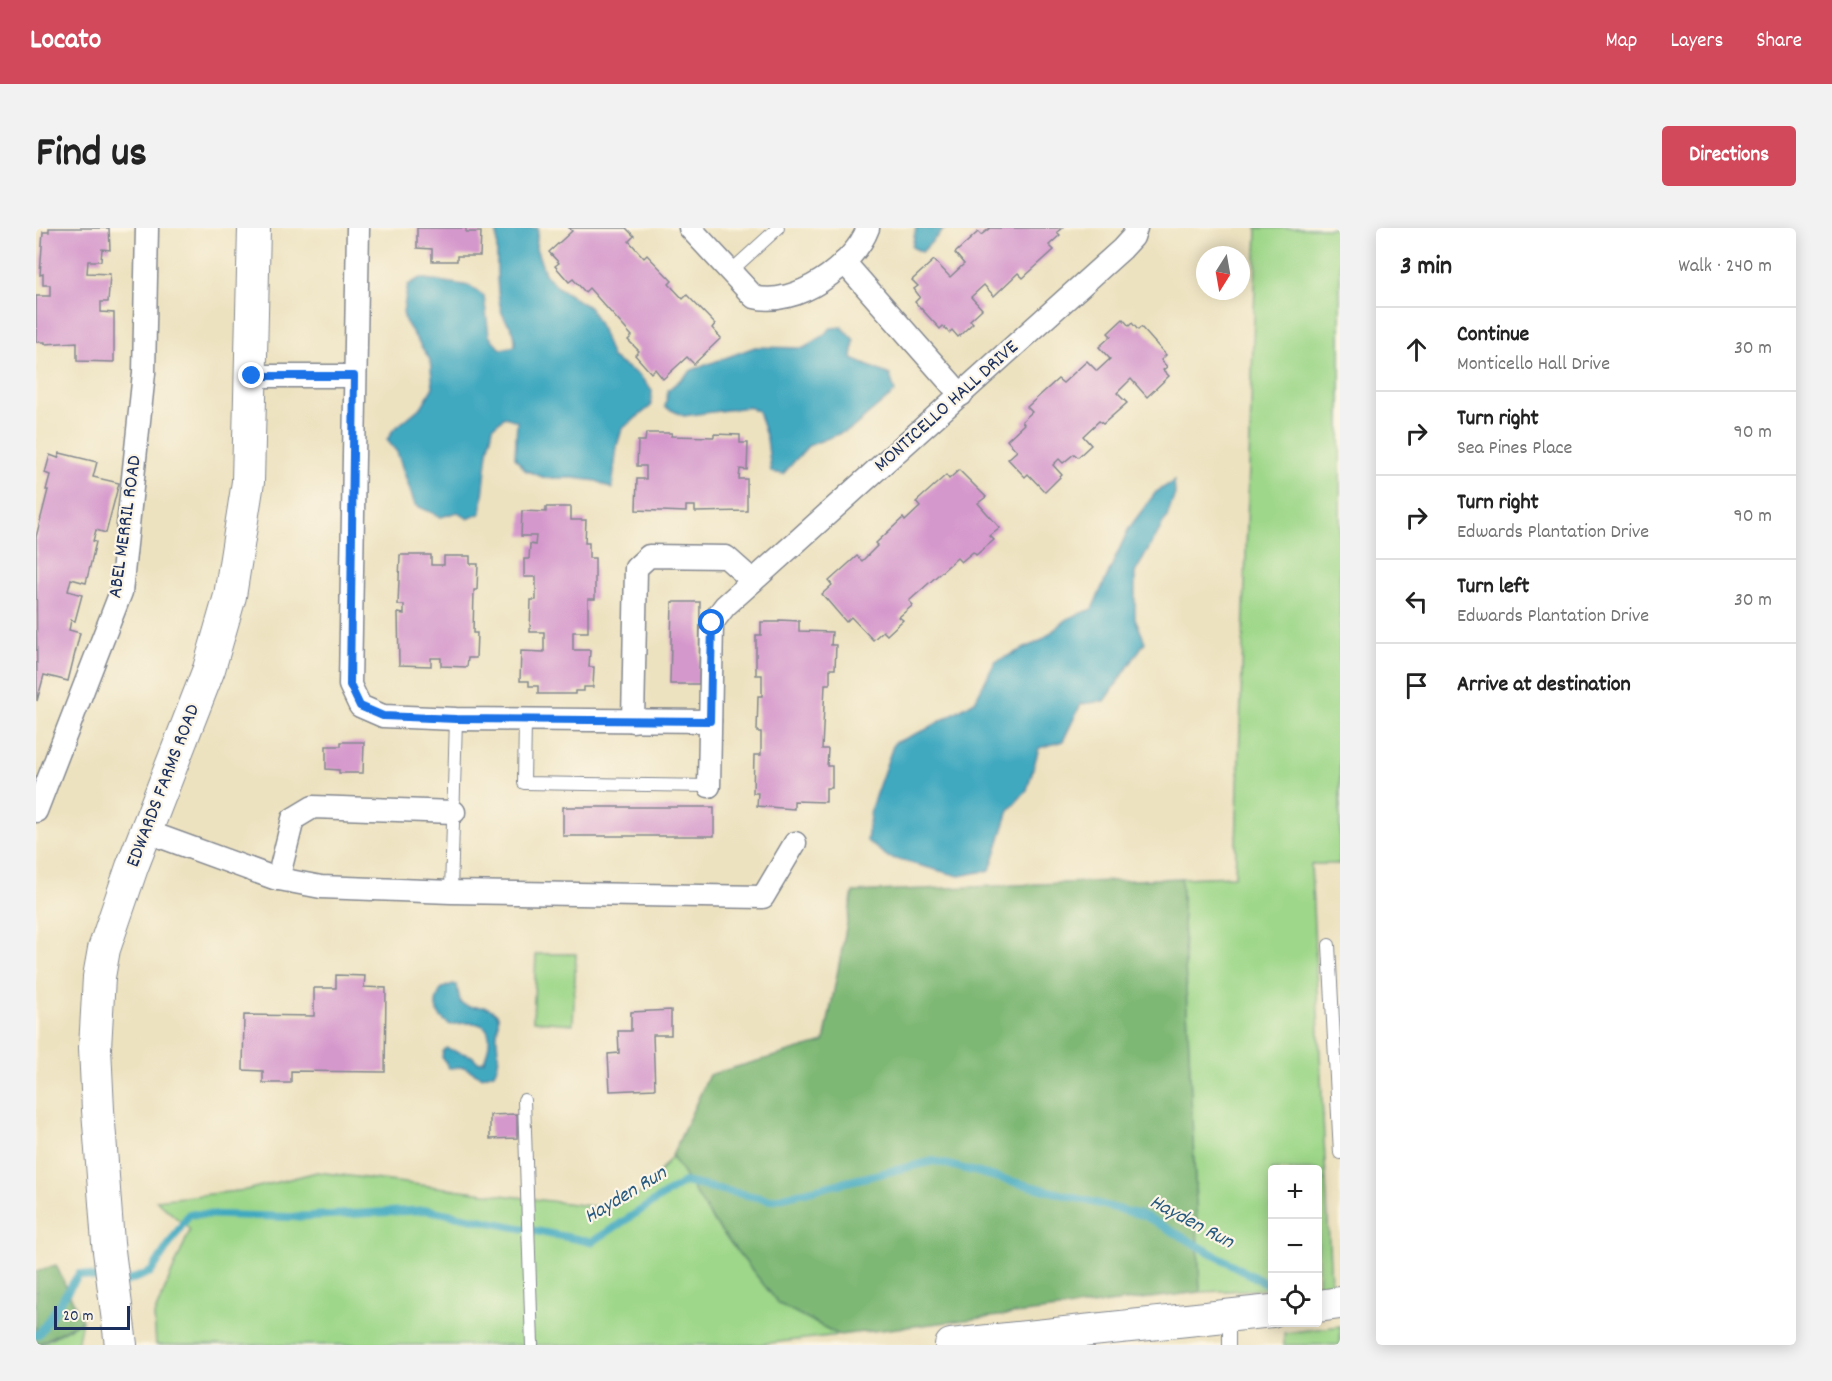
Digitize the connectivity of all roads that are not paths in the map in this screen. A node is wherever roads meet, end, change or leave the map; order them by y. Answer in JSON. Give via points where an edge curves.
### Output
{"nodes":[{"id":1,"x":147,"y":228,"type":"edge"},
{"id":2,"x":254,"y":228,"type":"edge"},
{"id":3,"x":358,"y":228,"type":"edge"},
{"id":4,"x":690,"y":228,"type":"edge"},
{"id":5,"x":778,"y":228,"type":"edge"},
{"id":6,"x":868,"y":228,"type":"edge"},
{"id":7,"x":1136,"y":228,"type":"edge"},
{"id":8,"x":844,"y":262,"type":"junction"},
{"id":9,"x":731,"y":272,"type":"junction"},
{"id":10,"x":252,"y":376,"type":"junction"},
{"id":11,"x":354,"y":376,"type":"junction"},
{"id":12,"x":961,"y":395,"type":"junction"},
{"id":13,"x":753,"y":581,"type":"junction"},
{"id":14,"x":456,"y":719,"type":"junction"},
{"id":15,"x":525,"y":720,"type":"junction"},
{"id":16,"x":633,"y":721,"type":"junction"},
{"id":17,"x":710,"y":721,"type":"junction"},
{"id":18,"x":709,"y":786,"type":"joint"},
{"id":19,"x":36,"y":811,"type":"edge"},
{"id":20,"x":454,"y":812,"type":"junction"},
{"id":21,"x":145,"y":831,"type":"junction"},
{"id":22,"x":795,"y":843,"type":"dead end"},
{"id":23,"x":278,"y":879,"type":"junction"},
{"id":24,"x":452,"y":892,"type":"junction"},
{"id":25,"x":1329,"y":945,"type":"dead end"},
{"id":26,"x":524,"y":1100,"type":"dead end"},
{"id":27,"x":1340,"y":1153,"type":"edge"},
{"id":28,"x":1340,"y":1303,"type":"edge"},
{"id":29,"x":1322,"y":1305,"type":"edge"},
{"id":30,"x":1268,"y":1313,"type":"edge"},
{"id":31,"x":1229,"y":1330,"type":"edge"},
{"id":32,"x":121,"y":1344,"type":"edge"},
{"id":33,"x":532,"y":1345,"type":"edge"},
{"id":34,"x":951,"y":1345,"type":"edge"}],
"edges":[{"from":1,"to":19,"type":"street","name":"ABEL MERRIL ROAD","via":[[144,373],[121,591]]},
{"from":2,"to":10,"type":"main road","name":"EDWARDS FARMS ROAD"},
{"from":3,"to":11,"type":"street"},
{"from":4,"to":9,"type":"street"},
{"from":5,"to":9,"type":"lane"},
{"from":6,"to":8,"type":"street"},
{"from":7,"to":12,"type":"street","name":"MONTICELLO HALL DRIVE","via":[[1122,249]]},
{"from":8,"to":9,"type":"street","via":[[820,284],[767,301],[754,297]]},
{"from":8,"to":12,"type":"street"},
{"from":10,"to":11,"type":"street"},
{"from":10,"to":21,"type":"main road","name":"EDWARDS FARMS ROAD","via":[[248,482],[230,596],[209,669]]},
{"from":11,"to":14,"type":"street","via":[[350,685],[360,706],[383,716]]},
{"from":12,"to":13,"type":"street","name":"MONTICELLO HALL DRIVE"},
{"from":13,"to":16,"type":"street","via":[[726,557],[649,556],[636,568]]},
{"from":13,"to":17,"type":"street","name":"MONTICELLO HALL DRIVE","via":[[712,623]]},
{"from":14,"to":15,"type":"street"},
{"from":14,"to":20,"type":"lane"},
{"from":15,"to":16,"type":"street"},
{"from":15,"to":18,"type":"lane","via":[[524,783]]},
{"from":16,"to":17,"type":"street"},
{"from":17,"to":18,"type":"street","name":"MONTICELLO HALL DRIVE"},
{"from":20,"to":23,"type":"street","via":[[313,807],[293,819]]},
{"from":20,"to":24,"type":"lane"},
{"from":21,"to":23,"type":"street"},
{"from":21,"to":32,"type":"main road","name":"EDWARDS FARMS ROAD","via":[[104,949],[95,1048],[108,1243]]},
{"from":22,"to":24,"type":"street","via":[[763,897]]},
{"from":23,"to":24,"type":"street","via":[[321,887]]},
{"from":25,"to":27,"type":"lane"},
{"from":26,"to":33,"type":"lane"},
{"from":28,"to":29,"type":"main road"},
{"from":30,"to":31,"type":"main road"},
{"from":31,"to":34,"type":"main road"}]}
